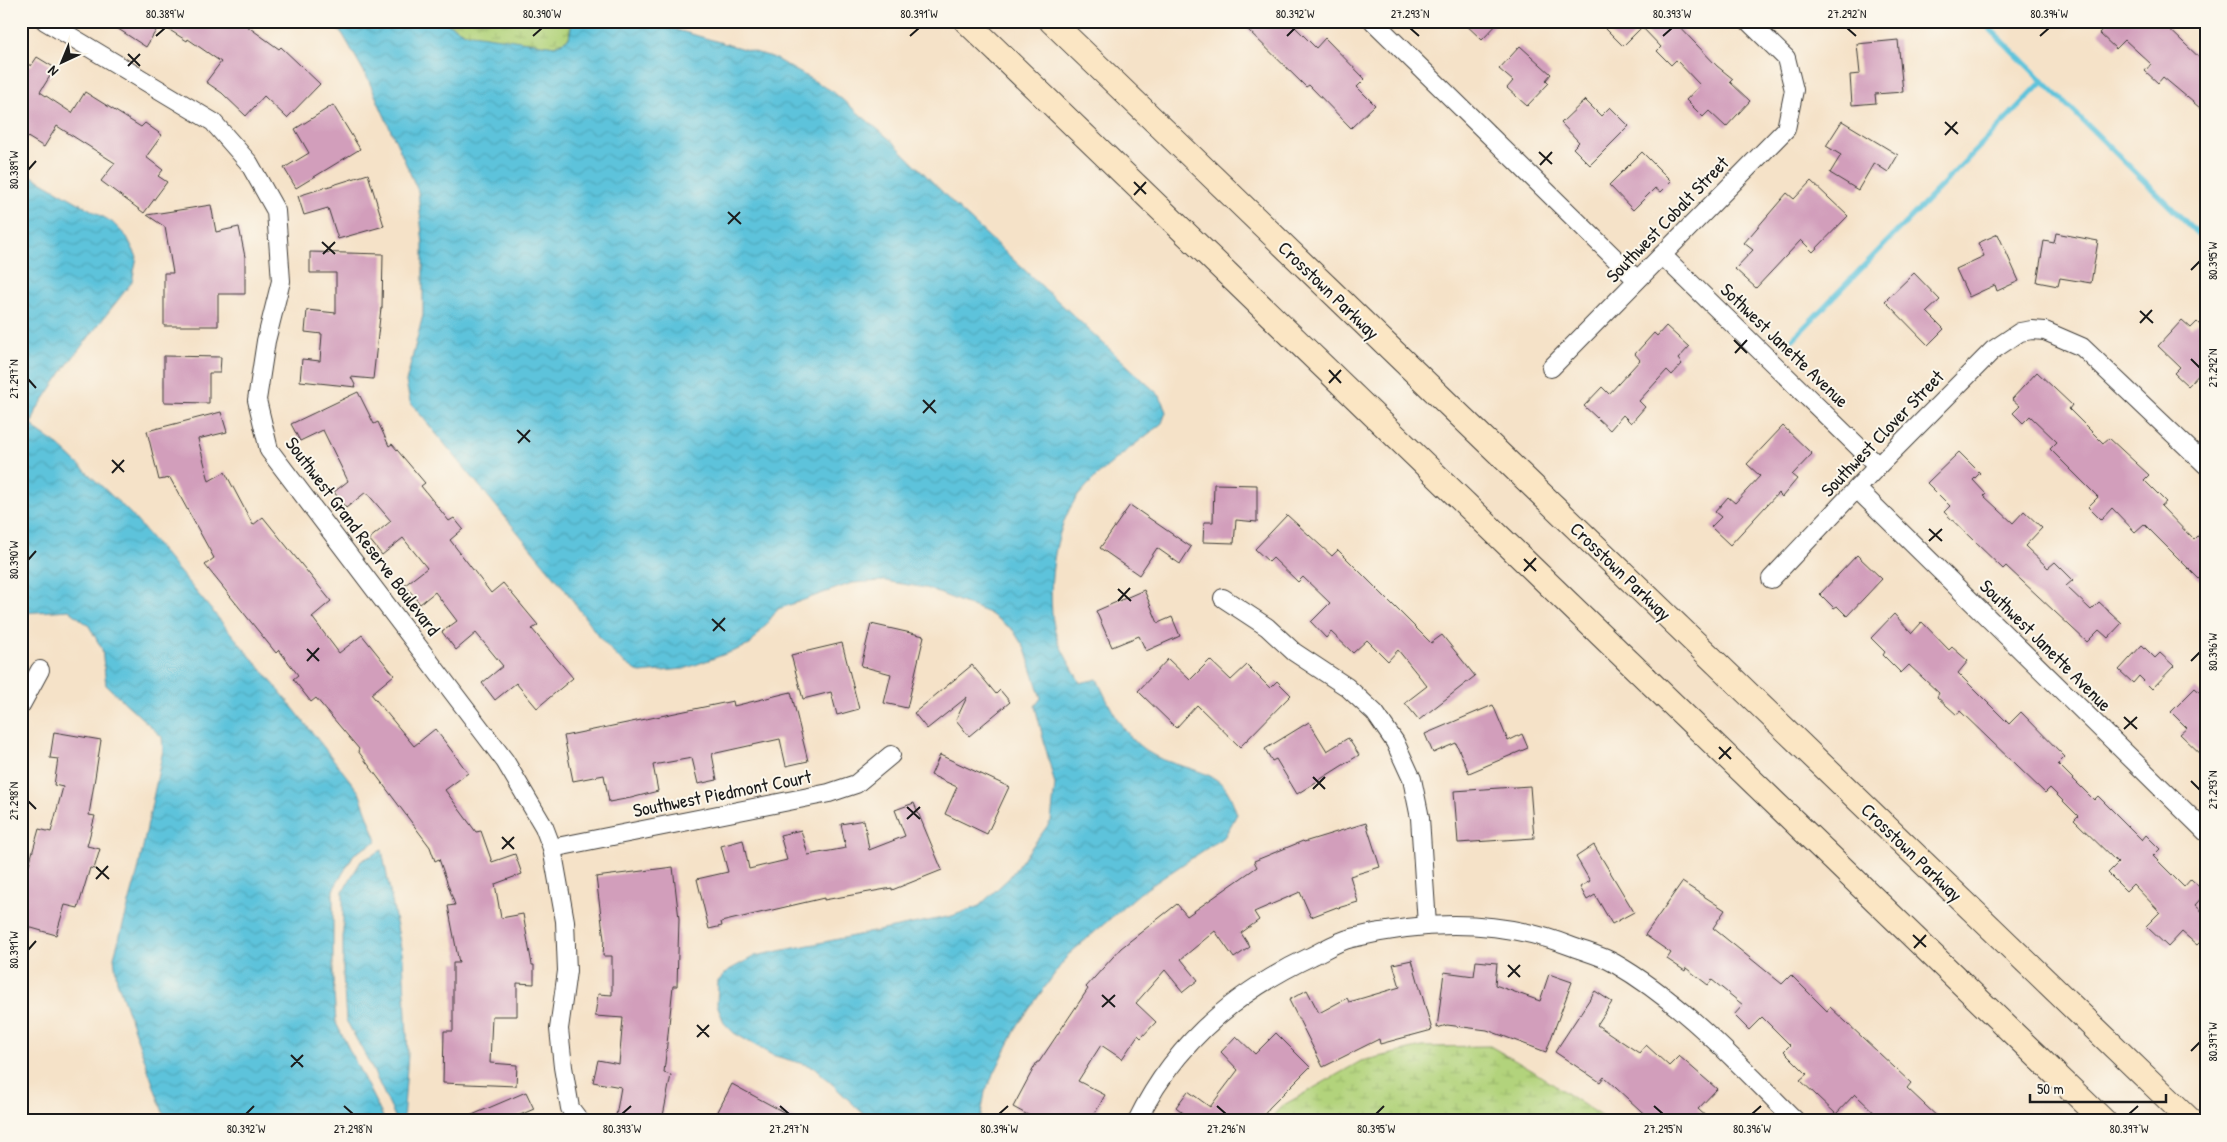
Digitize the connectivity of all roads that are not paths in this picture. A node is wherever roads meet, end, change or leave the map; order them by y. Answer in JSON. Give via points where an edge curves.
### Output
{"nodes":[{"id":1,"x":45,"y":21,"type":"edge"},
{"id":2,"x":966,"y":21,"type":"edge"},
{"id":3,"x":1051,"y":21,"type":"edge"},
{"id":4,"x":1373,"y":21,"type":"edge"},
{"id":5,"x":1748,"y":21,"type":"edge"},
{"id":6,"x":1662,"y":255,"type":"junction"},
{"id":7,"x":1637,"y":280,"type":"junction"},
{"id":8,"x":1552,"y":368,"type":"dead end"},
{"id":9,"x":2206,"y":465,"type":"edge"},
{"id":10,"x":1878,"y":466,"type":"junction"},
{"id":11,"x":1857,"y":488,"type":"junction"},
{"id":12,"x":1771,"y":579,"type":"dead end"},
{"id":13,"x":1223,"y":598,"type":"dead end"},
{"id":14,"x":40,"y":670,"type":"dead end"},
{"id":15,"x":21,"y":704,"type":"edge"},
{"id":16,"x":890,"y":755,"type":"dead end"},
{"id":17,"x":2206,"y":832,"type":"edge"},
{"id":18,"x":552,"y":848,"type":"junction"},
{"id":19,"x":1427,"y":925,"type":"junction"},
{"id":20,"x":580,"y":1121,"type":"edge"},
{"id":21,"x":1136,"y":1121,"type":"edge"},
{"id":22,"x":1796,"y":1121,"type":"edge"},
{"id":23,"x":2104,"y":1121,"type":"edge"},
{"id":24,"x":2191,"y":1121,"type":"edge"}],
"edges":[{"from":1,"to":18,"type":"street","name":"Southwest Grand Reserve Boulevard","via":[[212,122],[249,164],[276,211],[281,281],[266,340],[257,400],[269,450],[505,761],[544,827]]},
{"from":2,"to":23,"type":"main road"},
{"from":3,"to":24,"type":"main road","name":"Crosstown Parkway"},
{"from":4,"to":7,"type":"street"},
{"from":5,"to":6,"type":"street","name":"Southwest Cobalt Street","via":[[1786,58],[1794,90],[1786,129]]},
{"from":6,"to":7,"type":"street","name":"Southwest Cobalt Street"},
{"from":6,"to":10,"type":"street","name":"Sothwest Janette Avenue"},
{"from":7,"to":8,"type":"street","name":"Southwest Cobalt Street"},
{"from":9,"to":10,"type":"street","name":"Southwest Clover Street","via":[[2082,347],[2045,331],[2032,330],[2020,332],[1993,350]]},
{"from":10,"to":11,"type":"street","name":"Southwest Clover Street"},
{"from":11,"to":12,"type":"street","name":"Southwest Clover Street"},
{"from":11,"to":17,"type":"street","name":"Southwest Janette Avenue"},
{"from":13,"to":19,"type":"street","via":[[1347,687],[1375,713],[1395,742],[1412,779],[1420,818]]},
{"from":14,"to":15,"type":"street"},
{"from":16,"to":18,"type":"street","name":"Southwest Piedmont Court","via":[[856,784],[829,793]]},
{"from":18,"to":20,"type":"street","name":"Southwest Grand Reserve Boulevard","via":[[565,920],[567,971],[559,1029],[570,1108]]},
{"from":19,"to":21,"type":"street","via":[[1350,938],[1277,972],[1228,1006],[1178,1054]]},
{"from":19,"to":22,"type":"street","via":[[1478,925],[1547,937],[1613,962],[1673,1002]]}]}
